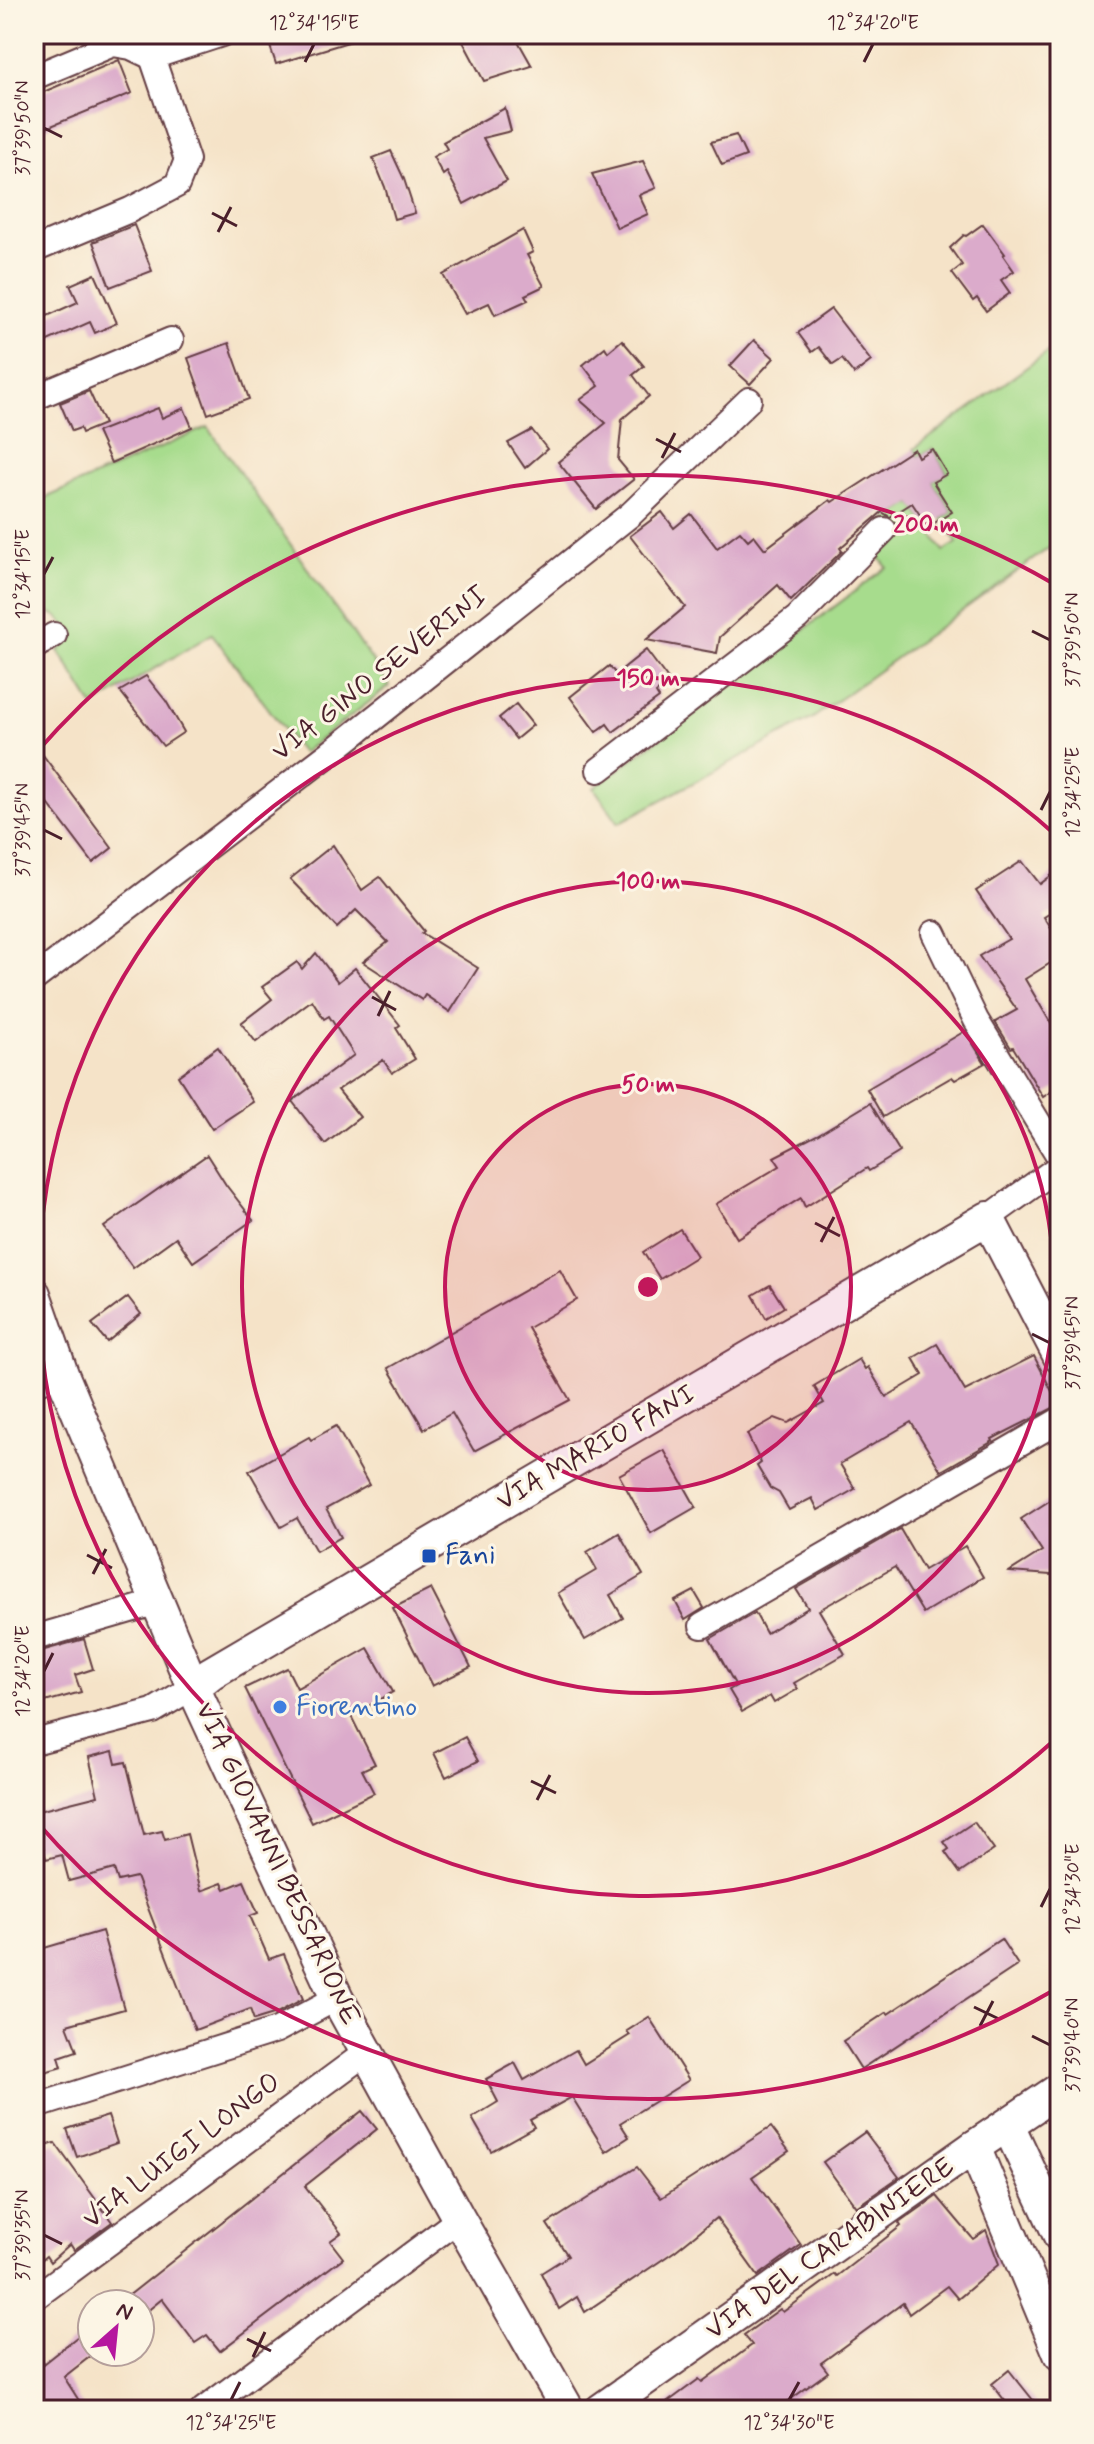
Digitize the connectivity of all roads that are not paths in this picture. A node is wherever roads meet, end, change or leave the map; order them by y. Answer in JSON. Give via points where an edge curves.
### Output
{"nodes":[{"id":1,"x":222,"y":34,"type":"edge"},
{"id":2,"x":152,"y":57,"type":"junction"},
{"id":3,"x":34,"y":77,"type":"edge"},
{"id":4,"x":34,"y":250,"type":"edge"},
{"id":5,"x":171,"y":340,"type":"dead end"},
{"id":6,"x":34,"y":398,"type":"edge"},
{"id":7,"x":749,"y":400,"type":"dead end"},
{"id":8,"x":884,"y":530,"type":"dead end"},
{"id":9,"x":599,"y":770,"type":"dead end"},
{"id":10,"x":934,"y":933,"type":"dead end"},
{"id":11,"x":34,"y":979,"type":"edge"},
{"id":12,"x":1060,"y":1158,"type":"edge"},
{"id":13,"x":1060,"y":1166,"type":"edge"},
{"id":14,"x":988,"y":1218,"type":"junction"},
{"id":15,"x":34,"y":1294,"type":"edge"},
{"id":16,"x":1060,"y":1357,"type":"edge"},
{"id":17,"x":48,"y":1379,"type":"edge"},
{"id":18,"x":1060,"y":1420,"type":"edge"},
{"id":19,"x":158,"y":1602,"type":"junction"},
{"id":20,"x":702,"y":1626,"type":"dead end"},
{"id":21,"x":34,"y":1638,"type":"edge"},
{"id":22,"x":193,"y":1687,"type":"junction"},
{"id":23,"x":34,"y":1742,"type":"edge"},
{"id":24,"x":337,"y":1998,"type":"junction"},
{"id":25,"x":367,"y":2052,"type":"junction"},
{"id":26,"x":1060,"y":2089,"type":"edge"},
{"id":27,"x":34,"y":2107,"type":"edge"},
{"id":28,"x":1008,"y":2125,"type":"junction"},
{"id":29,"x":974,"y":2147,"type":"junction"},
{"id":30,"x":459,"y":2219,"type":"junction"},
{"id":31,"x":1060,"y":2236,"type":"edge"},
{"id":32,"x":34,"y":2298,"type":"edge"},
{"id":33,"x":1060,"y":2354,"type":"edge"},
{"id":34,"x":203,"y":2410,"type":"edge"},
{"id":35,"x":568,"y":2410,"type":"edge"},
{"id":36,"x":601,"y":2410,"type":"edge"}],
"edges":[{"from":1,"to":2,"type":"street"},
{"from":2,"to":3,"type":"street","via":[[113,44]]},
{"from":2,"to":4,"type":"street","via":[[187,160],[177,185]]},
{"from":5,"to":6,"type":"street"},
{"from":7,"to":11,"type":"street","name":"VIA GINO SEVERINI","via":[[631,514]]},
{"from":8,"to":9,"type":"street","via":[[797,618]]},
{"from":10,"to":12,"type":"street","via":[[976,1020]]},
{"from":13,"to":14,"type":"street","name":"VIA MARIO FANI"},
{"from":14,"to":16,"type":"street"},
{"from":14,"to":22,"type":"street","name":"VIA MARIO FANI"},
{"from":15,"to":17,"type":"street","name":"VIA GIOVANNI BESSARIONE"},
{"from":17,"to":19,"type":"street","name":"VIA GIOVANNI BESSARIONE"},
{"from":18,"to":20,"type":"street"},
{"from":19,"to":21,"type":"street"},
{"from":19,"to":22,"type":"street","name":"VIA GIOVANNI BESSARIONE"},
{"from":22,"to":23,"type":"street","name":"VIA MARIO FANI","via":[[153,1711]]},
{"from":22,"to":24,"type":"street","name":"VIA GIOVANNI BESSARIONE"},
{"from":24,"to":25,"type":"street","name":"VIA GIOVANNI BESSARIONE"},
{"from":24,"to":27,"type":"street","via":[[277,2030]]},
{"from":25,"to":30,"type":"street","name":"VIA GIOVANNI BESSARIONE"},
{"from":25,"to":32,"type":"street","name":"VIA LUIGI LONGO"},
{"from":26,"to":28,"type":"street","name":"VIA DEL CARABINIERE"},
{"from":28,"to":29,"type":"street","name":"VIA DEL CARABINIERE"},
{"from":28,"to":31,"type":"street"},
{"from":29,"to":33,"type":"street"},
{"from":29,"to":36,"type":"street","name":"VIA DEL CARABINIERE"},
{"from":30,"to":34,"type":"street"},
{"from":30,"to":35,"type":"street","name":"VIA GIOVANNI BESSARIONE"}]}
